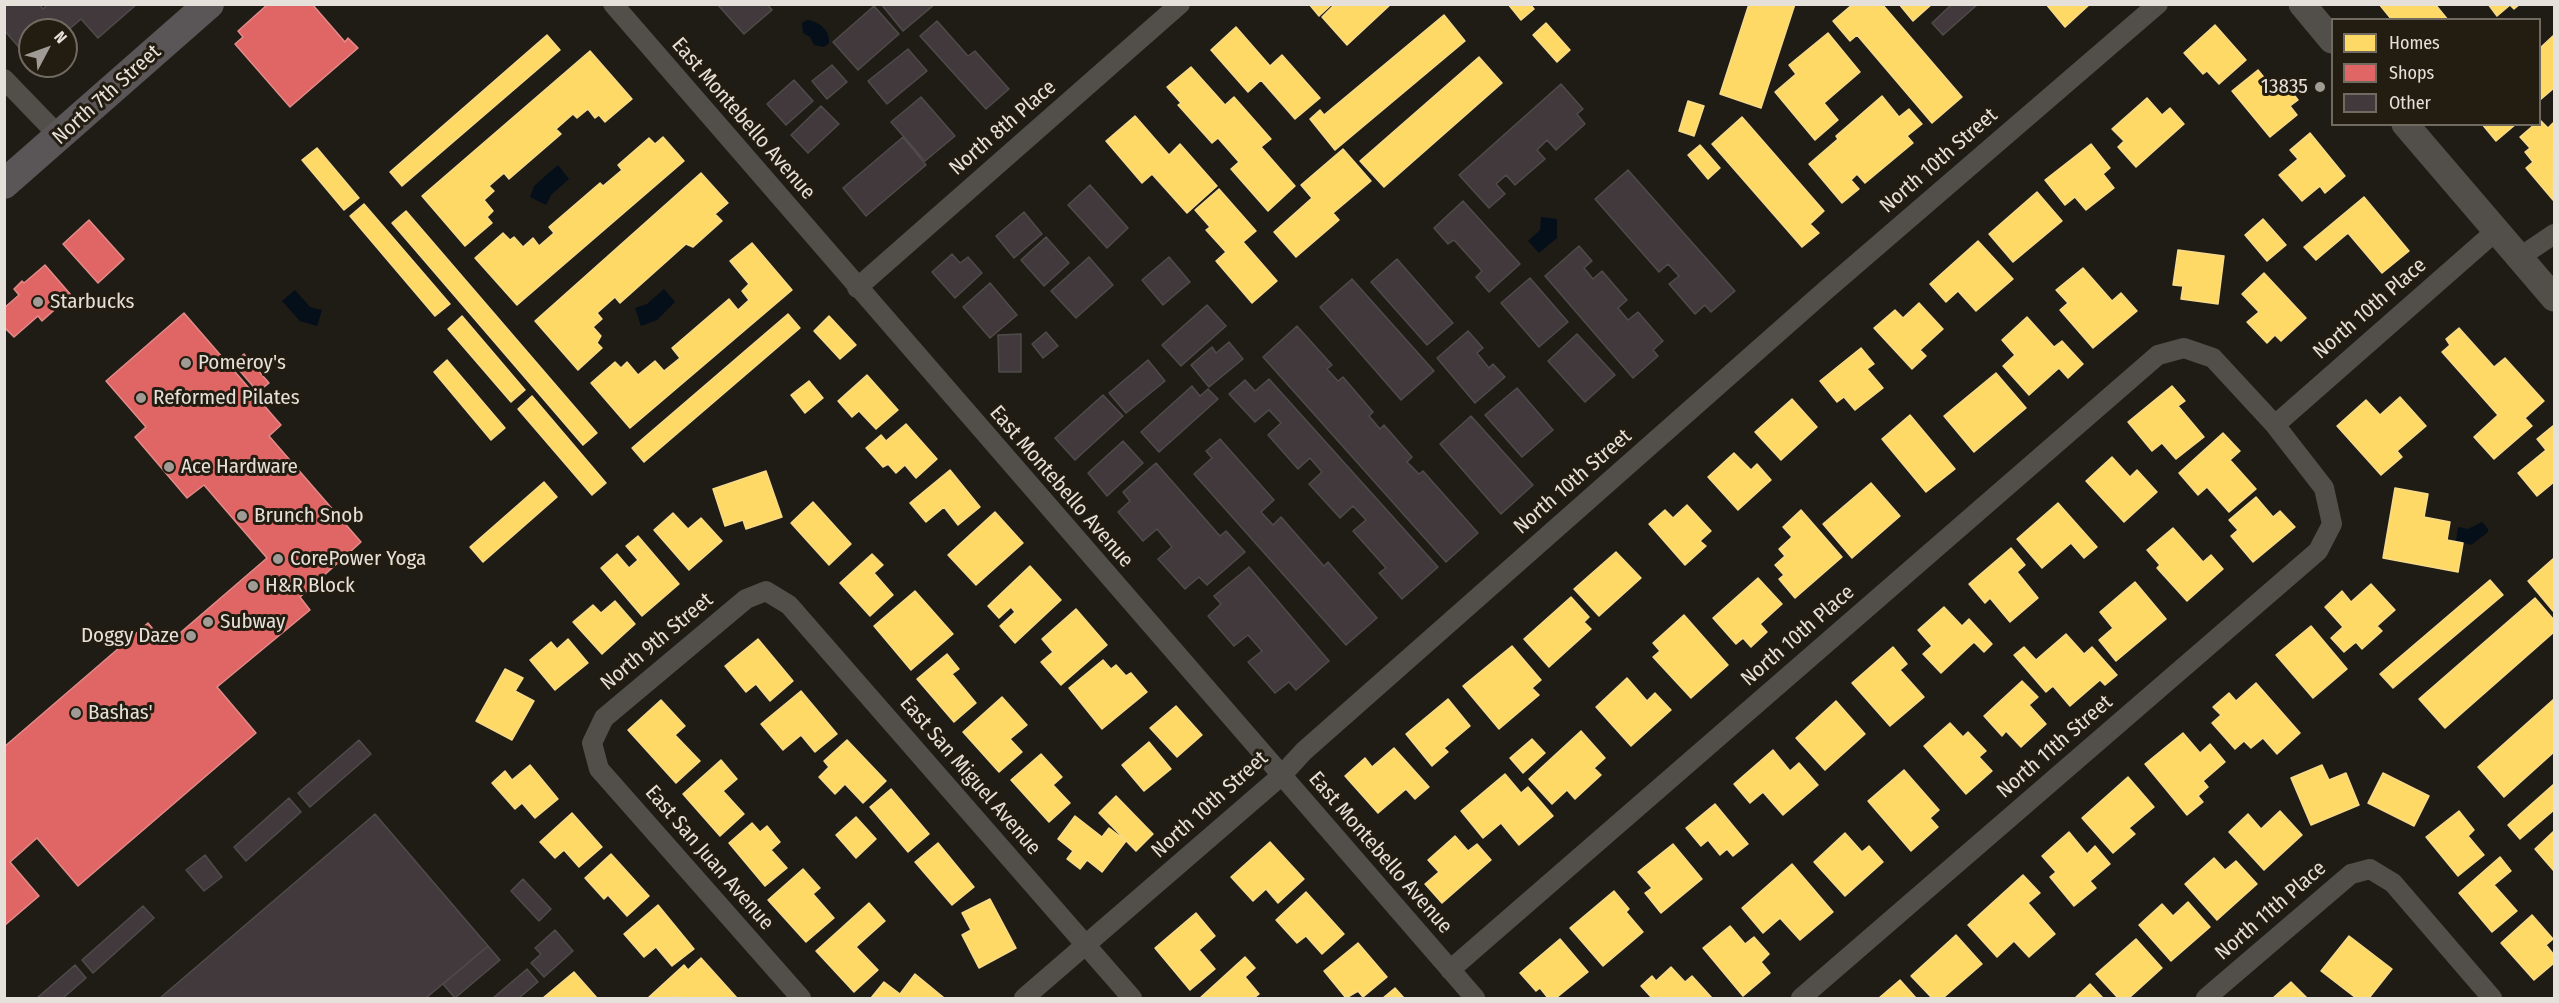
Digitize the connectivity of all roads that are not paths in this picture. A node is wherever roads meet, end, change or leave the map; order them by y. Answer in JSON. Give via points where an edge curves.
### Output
{"nodes":[{"id":1,"x":209,"y":4,"type":"edge"},
{"id":2,"x":613,"y":4,"type":"edge"},
{"id":3,"x":1180,"y":4,"type":"edge"},
{"id":4,"x":2158,"y":4,"type":"edge"},
{"id":5,"x":2302,"y":4,"type":"edge"},
{"id":6,"x":2331,"y":39,"type":"edge"},
{"id":7,"x":4,"y":79,"type":"edge"},
{"id":8,"x":2407,"y":126,"type":"edge"},
{"id":9,"x":60,"y":137,"type":"junction"},
{"id":10,"x":4,"y":184,"type":"edge"},
{"id":11,"x":2497,"y":230,"type":"junction"},
{"id":12,"x":2554,"y":234,"type":"edge"},
{"id":13,"x":2520,"y":257,"type":"junction"},
{"id":14,"x":857,"y":288,"type":"junction"},
{"id":15,"x":2554,"y":298,"type":"edge"},
{"id":16,"x":2275,"y":425,"type":"junction"},
{"id":17,"x":766,"y":591,"type":"joint"},
{"id":18,"x":592,"y":743,"type":"joint"},
{"id":19,"x":1281,"y":776,"type":"junction"},
{"id":20,"x":1086,"y":946,"type":"junction"},
{"id":21,"x":1450,"y":970,"type":"junction"},
{"id":22,"x":801,"y":999,"type":"edge"},
{"id":23,"x":1024,"y":999,"type":"edge"},
{"id":24,"x":1132,"y":999,"type":"edge"},
{"id":25,"x":1474,"y":999,"type":"edge"},
{"id":26,"x":1801,"y":999,"type":"edge"},
{"id":27,"x":2206,"y":999,"type":"edge"},
{"id":28,"x":2492,"y":999,"type":"edge"}],
"edges":[{"from":1,"to":9,"type":"main road","name":"North 7th Street"},
{"from":2,"to":14,"type":"street","name":"East Montebello Avenue"},
{"from":3,"to":14,"type":"street","name":"North 8th Place"},
{"from":4,"to":19,"type":"street","name":"North 10th Street","via":[[1826,290],[1304,751]]},
{"from":5,"to":6,"type":"main road"},
{"from":7,"to":9,"type":"street"},
{"from":8,"to":11,"type":"main road"},
{"from":9,"to":10,"type":"main road","name":"North 7th Street"},
{"from":11,"to":13,"type":"main road"},
{"from":11,"to":16,"type":"street","name":"North 10th Place"},
{"from":12,"to":13,"type":"street"},
{"from":13,"to":15,"type":"main road"},
{"from":14,"to":19,"type":"street","name":"East Montebello Avenue"},
{"from":16,"to":21,"type":"street","name":"North 10th Place","via":[[2213,358],[2184,348],[2158,355]]},
{"from":16,"to":26,"type":"street","name":"North 11th Street","via":[[2324,488],[2332,524],[2318,551]]},
{"from":17,"to":18,"type":"street","name":"North 9th Street","via":[[746,598],[604,718]]},
{"from":17,"to":20,"type":"street","name":"East San Miguel Avenue","via":[[789,605]]},
{"from":18,"to":22,"type":"street","name":"East San Juan Avenue","via":[[599,769]]},
{"from":19,"to":20,"type":"street","name":"North 10th Street"},
{"from":19,"to":21,"type":"street","name":"East Montebello Avenue"},
{"from":20,"to":23,"type":"street","name":"North 10th Street"},
{"from":20,"to":24,"type":"street","name":"East San Miguel Avenue"},
{"from":21,"to":25,"type":"street","name":"East Montebello Avenue"},
{"from":27,"to":28,"type":"street","name":"North 11th Place","via":[[2351,874],[2370,869],[2393,883]]}]}
